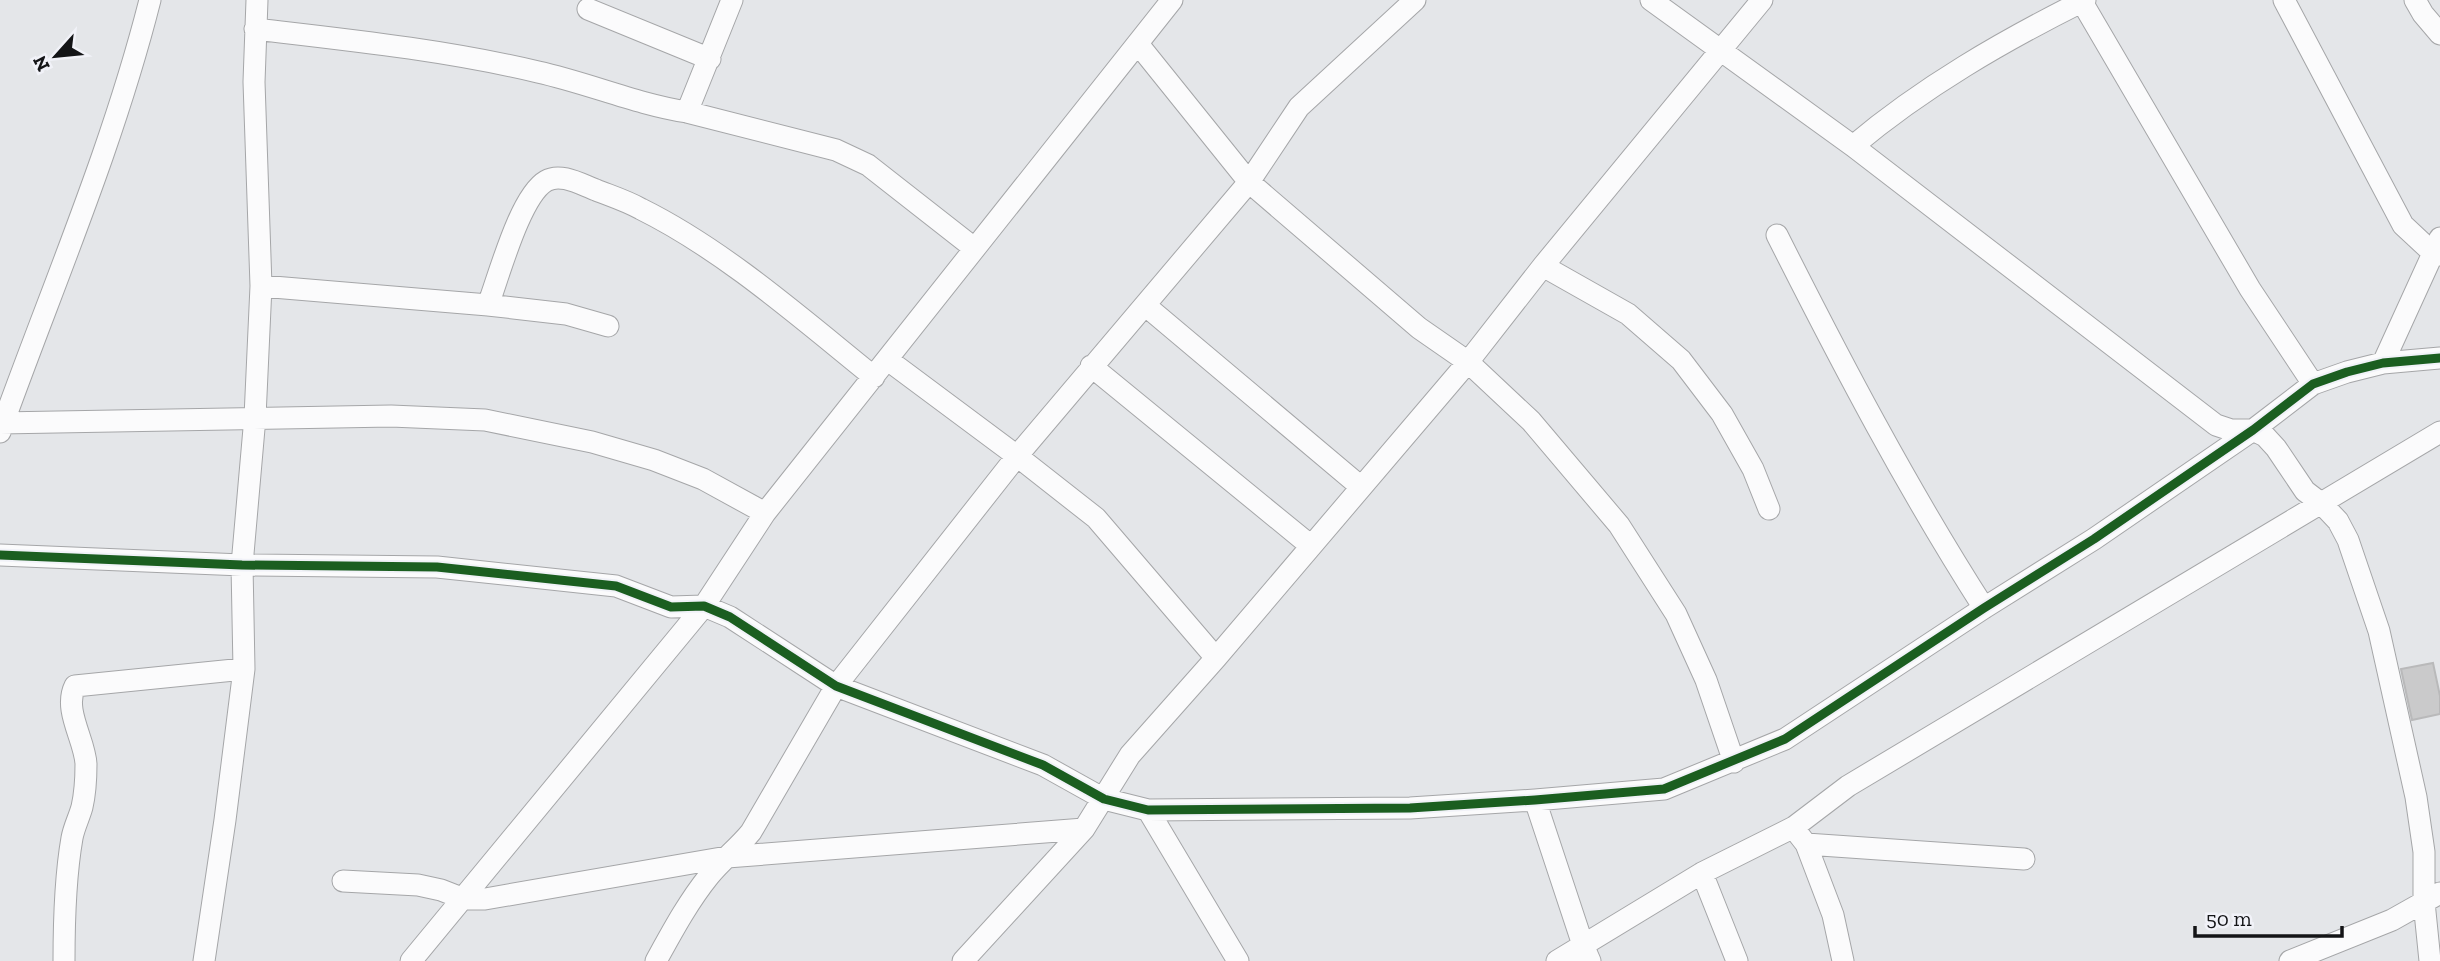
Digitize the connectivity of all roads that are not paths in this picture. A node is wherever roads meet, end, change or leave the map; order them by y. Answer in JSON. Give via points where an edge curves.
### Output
{"nodes":[{"id":1,"x":150,"y":0,"type":"edge"},
{"id":2,"x":257,"y":0,"type":"edge"},
{"id":3,"x":732,"y":0,"type":"edge"},
{"id":4,"x":1172,"y":0,"type":"edge"},
{"id":5,"x":1415,"y":0,"type":"edge"},
{"id":6,"x":1651,"y":0,"type":"edge"},
{"id":7,"x":1762,"y":0,"type":"edge"},
{"id":8,"x":2284,"y":0,"type":"edge"},
{"id":9,"x":2415,"y":0,"type":"edge"},
{"id":10,"x":2083,"y":1,"type":"edge"},
{"id":11,"x":588,"y":9,"type":"dead end"},
{"id":12,"x":255,"y":29,"type":"junction"},
{"id":13,"x":2440,"y":34,"type":"edge"},
{"id":14,"x":1138,"y":44,"type":"junction"},
{"id":15,"x":1721,"y":50,"type":"junction"},
{"id":16,"x":710,"y":59,"type":"junction"},
{"id":17,"x":687,"y":112,"type":"junction"},
{"id":18,"x":1853,"y":146,"type":"junction"},
{"id":19,"x":1249,"y":181,"type":"junction"},
{"id":20,"x":1777,"y":235,"type":"dead end"},
{"id":21,"x":974,"y":248,"type":"junction"},
{"id":22,"x":2438,"y":249,"type":"edge"},
{"id":23,"x":1543,"y":266,"type":"junction"},
{"id":24,"x":261,"y":286,"type":"junction"},
{"id":25,"x":488,"y":305,"type":"junction"},
{"id":26,"x":1146,"y":306,"type":"junction"},
{"id":27,"x":608,"y":326,"type":"dead end"},
{"id":28,"x":2440,"y":358,"type":"edge"},
{"id":29,"x":888,"y":360,"type":"junction"},
{"id":30,"x":1468,"y":362,"type":"junction"},
{"id":31,"x":2383,"y":363,"type":"junction"},
{"id":32,"x":1091,"y":366,"type":"junction"},
{"id":33,"x":874,"y":377,"type":"junction"},
{"id":34,"x":2313,"y":384,"type":"junction"},
{"id":35,"x":254,"y":417,"type":"junction"},
{"id":36,"x":1,"y":426,"type":"edge"},
{"id":37,"x":2253,"y":430,"type":"junction"},
{"id":38,"x":2440,"y":432,"type":"edge"},
{"id":39,"x":1017,"y":456,"type":"junction"},
{"id":40,"x":1361,"y":487,"type":"junction"},
{"id":41,"x":2322,"y":504,"type":"junction"},
{"id":42,"x":1769,"y":509,"type":"dead end"},
{"id":43,"x":765,"y":513,"type":"junction"},
{"id":44,"x":1311,"y":546,"type":"junction"},
{"id":45,"x":0,"y":555,"type":"edge"},
{"id":46,"x":242,"y":565,"type":"junction"},
{"id":47,"x":704,"y":606,"type":"junction"},
{"id":48,"x":1984,"y":608,"type":"junction"},
{"id":49,"x":1216,"y":658,"type":"junction"},
{"id":50,"x":244,"y":669,"type":"junction"},
{"id":51,"x":836,"y":686,"type":"junction"},
{"id":52,"x":1734,"y":762,"type":"junction"},
{"id":53,"x":1104,"y":799,"type":"junction"},
{"id":54,"x":1535,"y":800,"type":"junction"},
{"id":55,"x":1148,"y":810,"type":"junction"},
{"id":56,"x":1084,"y":829,"type":"junction"},
{"id":57,"x":1800,"y":835,"type":"junction"},
{"id":58,"x":727,"y":857,"type":"junction"},
{"id":59,"x":2024,"y":859,"type":"dead end"},
{"id":60,"x":1702,"y":873,"type":"junction"},
{"id":61,"x":343,"y":881,"type":"dead end"},
{"id":62,"x":2432,"y":898,"type":"edge"},
{"id":63,"x":464,"y":899,"type":"junction"},
{"id":64,"x":1586,"y":953,"type":"edge"},
{"id":65,"x":64,"y":961,"type":"edge"},
{"id":66,"x":204,"y":961,"type":"edge"},
{"id":67,"x":411,"y":961,"type":"edge"},
{"id":68,"x":656,"y":961,"type":"edge"},
{"id":69,"x":963,"y":961,"type":"edge"},
{"id":70,"x":1238,"y":961,"type":"edge"},
{"id":71,"x":1558,"y":961,"type":"edge"},
{"id":72,"x":1737,"y":961,"type":"edge"},
{"id":73,"x":1843,"y":961,"type":"edge"},
{"id":74,"x":2290,"y":961,"type":"edge"},
{"id":75,"x":2430,"y":961,"type":"edge"}],
"edges":[{"from":1,"to":36,"type":"street","via":[[94,184]]},
{"from":2,"to":12,"type":"street"},
{"from":3,"to":16,"type":"street"},
{"from":4,"to":14,"type":"street"},
{"from":5,"to":19,"type":"street","via":[[1298,107]]},
{"from":6,"to":15,"type":"street"},
{"from":7,"to":15,"type":"street"},
{"from":8,"to":22,"type":"street","via":[[2403,225]]},
{"from":9,"to":13,"type":"street"},
{"from":10,"to":18,"type":"street","via":[[1936,83]]},
{"from":10,"to":34,"type":"street","via":[[2250,289]]},
{"from":11,"to":16,"type":"street"},
{"from":12,"to":17,"type":"street","via":[[409,48],[539,72]]},
{"from":12,"to":24,"type":"street"},
{"from":14,"to":19,"type":"street"},
{"from":14,"to":21,"type":"street"},
{"from":15,"to":18,"type":"street"},
{"from":15,"to":23,"type":"street"},
{"from":16,"to":17,"type":"street"},
{"from":17,"to":21,"type":"street","via":[[836,150],[868,165]]},
{"from":18,"to":37,"type":"street","via":[[2216,425]]},
{"from":19,"to":26,"type":"street"},
{"from":19,"to":30,"type":"street","via":[[1419,328]]},
{"from":20,"to":48,"type":"street","via":[[1888,446]]},
{"from":21,"to":29,"type":"street"},
{"from":22,"to":31,"type":"street"},
{"from":23,"to":30,"type":"street"},
{"from":23,"to":42,"type":"street","via":[[1628,314],[1681,360],[1722,414]]},
{"from":24,"to":25,"type":"street"},
{"from":24,"to":35,"type":"street"},
{"from":25,"to":27,"type":"street","via":[[566,314]]},
{"from":25,"to":33,"type":"street","via":[[525,205],[545,181],[572,180],[641,208],[689,238]]},
{"from":26,"to":32,"type":"street"},
{"from":26,"to":40,"type":"street"},
{"from":28,"to":31,"type":"street"},
{"from":29,"to":33,"type":"street"},
{"from":29,"to":39,"type":"street"},
{"from":30,"to":40,"type":"street"},
{"from":30,"to":52,"type":"street","via":[[1531,421],[1619,524],[1675,614],[1706,680]]},
{"from":31,"to":34,"type":"street"},
{"from":32,"to":39,"type":"street"},
{"from":32,"to":44,"type":"street"},
{"from":33,"to":43,"type":"street"},
{"from":34,"to":37,"type":"street"},
{"from":35,"to":36,"type":"street"},
{"from":35,"to":43,"type":"street","via":[[391,416],[527,428],[654,460],[703,479]]},
{"from":35,"to":46,"type":"street"},
{"from":37,"to":41,"type":"street","via":[[2270,442],[2305,491]]},
{"from":37,"to":48,"type":"street"},
{"from":38,"to":41,"type":"street"},
{"from":39,"to":49,"type":"street","via":[[1096,518]]},
{"from":39,"to":51,"type":"street"},
{"from":40,"to":44,"type":"street"},
{"from":41,"to":57,"type":"street","via":[[1848,786]]},
{"from":41,"to":62,"type":"street","via":[[2348,540],[2379,631],[2416,797]]},
{"from":43,"to":47,"type":"street"},
{"from":44,"to":49,"type":"street"},
{"from":45,"to":46,"type":"street"},
{"from":46,"to":47,"type":"street","via":[[436,567],[598,583],[671,607]]},
{"from":46,"to":50,"type":"street"},
{"from":47,"to":51,"type":"street","via":[[730,617]]},
{"from":47,"to":63,"type":"street"},
{"from":48,"to":52,"type":"street","via":[[1785,739]]},
{"from":49,"to":53,"type":"street","via":[[1130,755]]},
{"from":50,"to":65,"type":"street","via":[[75,686],[72,706],[86,764],[82,807],[72,836]]},
{"from":50,"to":66,"type":"street"},
{"from":51,"to":53,"type":"street","via":[[1043,765]]},
{"from":51,"to":58,"type":"street","via":[[751,832]]},
{"from":52,"to":54,"type":"street","via":[[1664,789]]},
{"from":53,"to":55,"type":"street"},
{"from":53,"to":56,"type":"street"},
{"from":54,"to":55,"type":"street","via":[[1410,808]]},
{"from":54,"to":64,"type":"street"},
{"from":55,"to":70,"type":"street"},
{"from":56,"to":58,"type":"street"},
{"from":56,"to":69,"type":"street"},
{"from":57,"to":59,"type":"street"},
{"from":57,"to":60,"type":"street"},
{"from":57,"to":73,"type":"street","via":[[1833,915]]},
{"from":58,"to":63,"type":"street","via":[[485,900]]},
{"from":58,"to":68,"type":"street","via":[[694,896]]},
{"from":60,"to":64,"type":"street"},
{"from":60,"to":72,"type":"street"},
{"from":61,"to":63,"type":"street","via":[[418,885]]},
{"from":62,"to":74,"type":"street","via":[[2392,920]]},
{"from":62,"to":75,"type":"street"},
{"from":63,"to":67,"type":"street"},
{"from":64,"to":71,"type":"street"}]}
